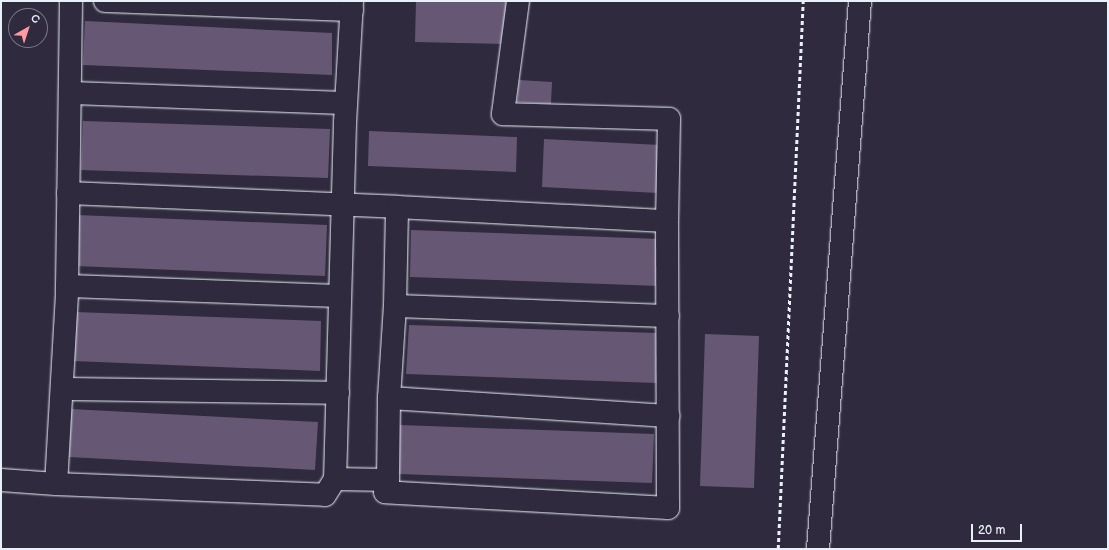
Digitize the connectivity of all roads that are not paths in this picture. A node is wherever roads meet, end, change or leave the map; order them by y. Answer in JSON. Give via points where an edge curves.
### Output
{"nodes":[{"id":1,"x":71,"y":1,"type":"edge"},
{"id":2,"x":105,"y":1,"type":"edge"},
{"id":3,"x":518,"y":1,"type":"edge"},
{"id":4,"x":860,"y":1,"type":"edge"},
{"id":5,"x":352,"y":5,"type":"edge"},
{"id":6,"x":70,"y":93,"type":"junction"},
{"id":7,"x":346,"y":103,"type":"junction"},
{"id":8,"x":68,"y":193,"type":"junction"},
{"id":9,"x":343,"y":205,"type":"junction"},
{"id":10,"x":397,"y":207,"type":"junction"},
{"id":11,"x":667,"y":221,"type":"junction"},
{"id":12,"x":67,"y":286,"type":"junction"},
{"id":13,"x":340,"y":296,"type":"junction"},
{"id":14,"x":395,"y":306,"type":"junction"},
{"id":15,"x":668,"y":316,"type":"junction"},
{"id":16,"x":62,"y":389,"type":"junction"},
{"id":17,"x":338,"y":393,"type":"junction"},
{"id":18,"x":390,"y":398,"type":"junction"},
{"id":19,"x":668,"y":416,"type":"junction"},
{"id":20,"x":335,"y":479,"type":"junction"},
{"id":21,"x":1,"y":480,"type":"edge"},
{"id":22,"x":388,"y":480,"type":"junction"},
{"id":23,"x":56,"y":484,"type":"junction"},
{"id":24,"x":818,"y":549,"type":"edge"}],
"edges":[{"from":1,"to":6,"type":"street"},
{"from":2,"to":5,"type":"street"},
{"from":3,"to":11,"type":"street","via":[[503,114],[669,119]]},
{"from":4,"to":24,"type":"street"},
{"from":5,"to":7,"type":"street"},
{"from":6,"to":7,"type":"street"},
{"from":6,"to":8,"type":"street"},
{"from":7,"to":9,"type":"street"},
{"from":8,"to":9,"type":"street"},
{"from":8,"to":12,"type":"street"},
{"from":9,"to":10,"type":"street"},
{"from":9,"to":13,"type":"street"},
{"from":10,"to":11,"type":"street"},
{"from":10,"to":14,"type":"street"},
{"from":11,"to":15,"type":"street"},
{"from":12,"to":13,"type":"street"},
{"from":12,"to":16,"type":"street"},
{"from":13,"to":17,"type":"street"},
{"from":14,"to":15,"type":"street"},
{"from":14,"to":18,"type":"street"},
{"from":15,"to":19,"type":"street"},
{"from":16,"to":17,"type":"street"},
{"from":16,"to":23,"type":"street"},
{"from":17,"to":20,"type":"street"},
{"from":18,"to":19,"type":"street"},
{"from":18,"to":22,"type":"street"},
{"from":19,"to":22,"type":"street","via":[[668,508],[385,492]]},
{"from":20,"to":22,"type":"street"},
{"from":20,"to":23,"type":"street","via":[[325,495]]},
{"from":21,"to":23,"type":"street"}]}
